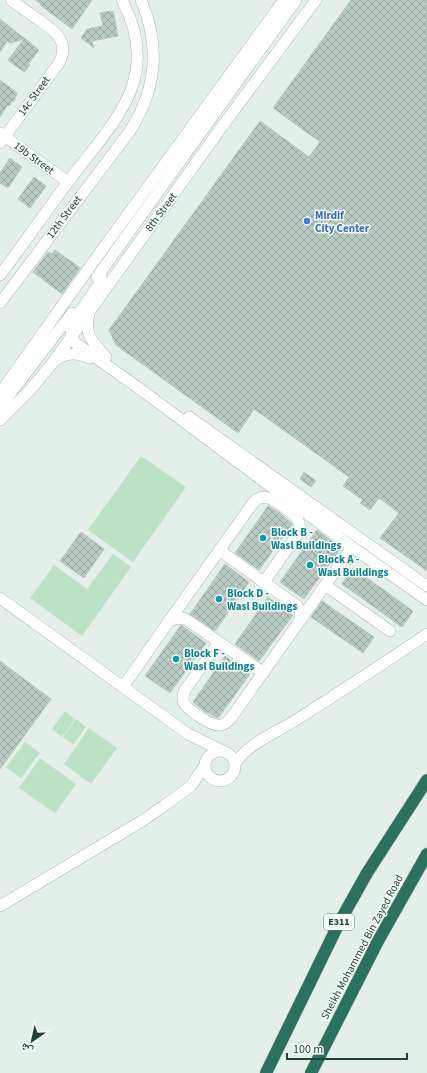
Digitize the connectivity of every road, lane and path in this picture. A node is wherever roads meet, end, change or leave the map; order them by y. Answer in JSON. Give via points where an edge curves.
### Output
{"nodes":[{"id":1,"x":11,"y":0,"type":"edge"},
{"id":2,"x":122,"y":0,"type":"edge"},
{"id":3,"x":141,"y":0,"type":"edge"},
{"id":4,"x":284,"y":0,"type":"edge"},
{"id":5,"x":296,"y":0,"type":"edge"},
{"id":6,"x":316,"y":0,"type":"edge"},
{"id":7,"x":2,"y":138,"type":"edge"},
{"id":8,"x":176,"y":167,"type":"junction"},
{"id":9,"x":68,"y":182,"type":"junction"},
{"id":10,"x":166,"y":205,"type":"junction"},
{"id":11,"x":29,"y":237,"type":"junction"},
{"id":12,"x":101,"y":272,"type":"junction"},
{"id":13,"x":0,"y":275,"type":"edge"},
{"id":14,"x":13,"y":284,"type":"junction"},
{"id":15,"x":0,"y":303,"type":"edge"},
{"id":16,"x":90,"y":310,"type":"junction"},
{"id":17,"x":55,"y":335,"type":"junction"},
{"id":18,"x":72,"y":335,"type":"junction"},
{"id":19,"x":54,"y":361,"type":"junction"},
{"id":20,"x":105,"y":361,"type":"junction"},
{"id":21,"x":0,"y":393,"type":"edge"},
{"id":22,"x":0,"y":407,"type":"edge"},
{"id":23,"x":0,"y":420,"type":"edge"},
{"id":24,"x":217,"y":447,"type":"junction"},
{"id":25,"x":266,"y":471,"type":"junction"},
{"id":26,"x":302,"y":509,"type":"junction"},
{"id":27,"x":368,"y":544,"type":"junction"},
{"id":28,"x":352,"y":547,"type":"junction"},
{"id":29,"x":219,"y":550,"type":"junction"},
{"id":30,"x":264,"y":582,"type":"junction"},
{"id":31,"x":325,"y":585,"type":"junction"},
{"id":32,"x":427,"y":586,"type":"edge"},
{"id":33,"x":0,"y":598,"type":"edge"},
{"id":34,"x":427,"y":600,"type":"edge"},
{"id":35,"x":181,"y":603,"type":"junction"},
{"id":36,"x":184,"y":618,"type":"junction"},
{"id":37,"x":300,"y":620,"type":"junction"},
{"id":38,"x":169,"y":621,"type":"junction"},
{"id":39,"x":390,"y":631,"type":"dead end"},
{"id":40,"x":427,"y":634,"type":"edge"},
{"id":41,"x":219,"y":642,"type":"junction"},
{"id":42,"x":264,"y":673,"type":"junction"},
{"id":43,"x":123,"y":687,"type":"junction"},
{"id":44,"x":188,"y":734,"type":"junction"},
{"id":45,"x":223,"y":751,"type":"junction"},
{"id":46,"x":235,"y":764,"type":"junction"},
{"id":47,"x":205,"y":765,"type":"junction"},
{"id":48,"x":427,"y":780,"type":"edge"},
{"id":49,"x":218,"y":781,"type":"junction"},
{"id":50,"x":191,"y":786,"type":"junction"},
{"id":51,"x":427,"y":854,"type":"edge"},
{"id":52,"x":0,"y":906,"type":"edge"},
{"id":53,"x":266,"y":1073,"type":"edge"},
{"id":54,"x":311,"y":1073,"type":"edge"}],
"edges":[{"from":1,"to":7,"type":"street","name":"14c Street","via":[[55,32],[63,47],[58,63]]},
{"from":2,"to":9,"type":"street","name":"12th Street","via":[[134,26],[136,37],[134,82],[115,122]]},
{"from":3,"to":14,"type":"street","name":"12th Street","via":[[151,27],[154,57],[151,81],[143,107],[130,131]]},
{"from":4,"to":21,"type":"street"},
{"from":5,"to":8,"type":"street","name":"8th Street"},
{"from":6,"to":10,"type":"street","name":"8th Street"},
{"from":7,"to":9,"type":"street","name":"19b Street"},
{"from":8,"to":10,"type":"street","via":[[175,178],[163,196]]},
{"from":8,"to":12,"type":"street","name":"8th Street"},
{"from":9,"to":11,"type":"street","name":"12th Street"},
{"from":10,"to":16,"type":"street","name":"8th Street"},
{"from":11,"to":13,"type":"street","name":"12th Street"},
{"from":11,"to":14,"type":"street","via":[[25,251],[9,276],[9,281]]},
{"from":12,"to":17,"type":"street","name":"8th Street"},
{"from":12,"to":18,"type":"street","via":[[101,282],[71,324]]},
{"from":14,"to":15,"type":"street","name":"12th Street"},
{"from":16,"to":18,"type":"street","name":"8th Street"},
{"from":16,"to":20,"type":"street","via":[[86,327],[88,334]]},
{"from":17,"to":18,"type":"street"},
{"from":17,"to":22,"type":"street","name":"8th Street"},
{"from":18,"to":19,"type":"street","name":"8th Street"},
{"from":18,"to":20,"type":"street"},
{"from":19,"to":20,"type":"street","via":[[72,353]]},
{"from":19,"to":23,"type":"street","name":"8th Street"},
{"from":20,"to":24,"type":"street"},
{"from":20,"to":25,"type":"street"},
{"from":24,"to":25,"type":"street","via":[[257,472]]},
{"from":24,"to":26,"type":"street"},
{"from":25,"to":27,"type":"street"},
{"from":26,"to":27,"type":"street","via":[[315,513],[358,544]]},
{"from":26,"to":28,"type":"street"},
{"from":27,"to":32,"type":"street"},
{"from":28,"to":31,"type":"street"},
{"from":28,"to":34,"type":"street"},
{"from":29,"to":30,"type":"street"},
{"from":29,"to":30,"type":"street","via":[[256,500],[262,496],[276,502],[297,518],[300,527]]},
{"from":29,"to":35,"type":"street"},
{"from":30,"to":37,"type":"street","via":[[297,606],[301,612]]},
{"from":31,"to":37,"type":"street"},
{"from":31,"to":39,"type":"street"},
{"from":33,"to":43,"type":"street"},
{"from":35,"to":36,"type":"street"},
{"from":35,"to":38,"type":"street"},
{"from":36,"to":38,"type":"street"},
{"from":36,"to":41,"type":"street"},
{"from":37,"to":42,"type":"street"},
{"from":38,"to":43,"type":"street"},
{"from":40,"to":46,"type":"street","via":[[251,746]]},
{"from":41,"to":42,"type":"street"},
{"from":41,"to":42,"type":"street","via":[[185,690],[183,700],[188,708],[210,723],[222,725],[231,718]]},
{"from":43,"to":44,"type":"street"},
{"from":44,"to":45,"type":"street"},
{"from":44,"to":47,"type":"street","via":[[199,748]]},
{"from":45,"to":46,"type":"street","via":[[230,755]]},
{"from":45,"to":47,"type":"street","via":[[211,754]]},
{"from":46,"to":49,"type":"street","via":[[235,771],[230,778]]},
{"from":47,"to":49,"type":"street","via":[[207,774]]},
{"from":47,"to":50,"type":"street"},
{"from":48,"to":53,"type":"highway","number":"E311","via":[[339,923]]},
{"from":49,"to":50,"type":"street"},
{"from":50,"to":52,"type":"street","via":[[142,821]]},
{"from":51,"to":54,"type":"highway","name":"Sheikh Mohammed Bin Zayed Road","via":[[382,934]]}]}
